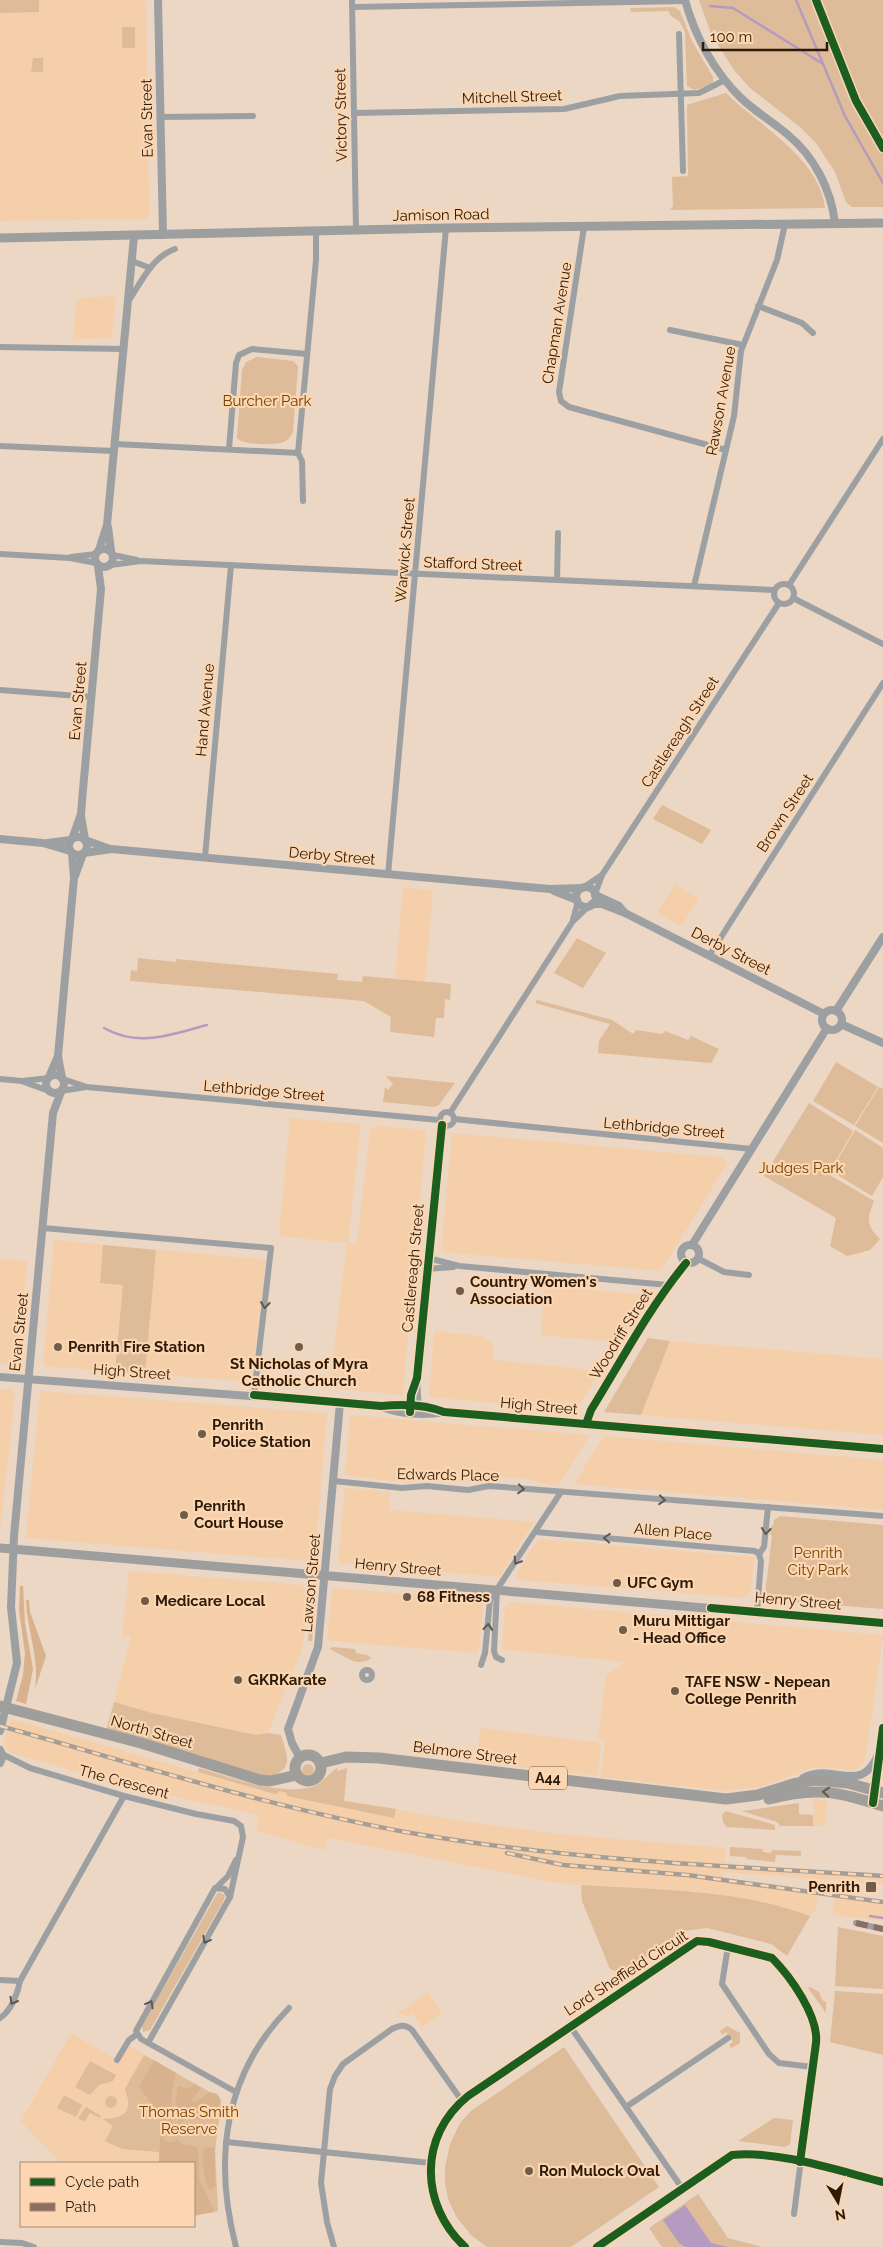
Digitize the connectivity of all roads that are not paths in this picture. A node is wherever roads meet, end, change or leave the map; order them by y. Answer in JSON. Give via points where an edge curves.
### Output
{"nodes":[{"id":1,"x":158,"y":0,"type":"edge"},
{"id":2,"x":686,"y":0,"type":"edge"},
{"id":3,"x":352,"y":3,"type":"edge"},
{"id":4,"x":679,"y":34,"type":"dead end"},
{"id":5,"x":725,"y":80,"type":"junction"},
{"id":6,"x":681,"y":94,"type":"junction"},
{"id":7,"x":354,"y":113,"type":"junction"},
{"id":8,"x":253,"y":116,"type":"dead end"},
{"id":9,"x":160,"y":117,"type":"junction"},
{"id":10,"x":683,"y":171,"type":"dead end"},
{"id":11,"x":835,"y":223,"type":"junction"},
{"id":12,"x":883,"y":223,"type":"edge"},
{"id":13,"x":785,"y":224,"type":"junction"},
{"id":14,"x":584,"y":226,"type":"junction"},
{"id":15,"x":446,"y":228,"type":"junction"},
{"id":16,"x":356,"y":230,"type":"junction"},
{"id":17,"x":316,"y":231,"type":"junction"},
{"id":18,"x":162,"y":235,"type":"junction"},
{"id":19,"x":134,"y":236,"type":"junction"},
{"id":20,"x":0,"y":238,"type":"edge"},
{"id":21,"x":175,"y":249,"type":"dead end"},
{"id":22,"x":132,"y":261,"type":"junction"},
{"id":23,"x":150,"y":268,"type":"junction"},
{"id":24,"x":128,"y":301,"type":"junction"},
{"id":25,"x":758,"y":306,"type":"junction"},
{"id":26,"x":670,"y":330,"type":"dead end"},
{"id":27,"x":813,"y":332,"type":"dead end"},
{"id":28,"x":743,"y":345,"type":"junction"},
{"id":29,"x":0,"y":347,"type":"edge"},
{"id":30,"x":124,"y":349,"type":"junction"},
{"id":31,"x":307,"y":354,"type":"junction"},
{"id":32,"x":883,"y":439,"type":"edge"},
{"id":33,"x":0,"y":446,"type":"edge"},
{"id":34,"x":114,"y":447,"type":"junction"},
{"id":35,"x":229,"y":449,"type":"junction"},
{"id":36,"x":726,"y":450,"type":"junction"},
{"id":37,"x":298,"y":453,"type":"junction"},
{"id":38,"x":303,"y":501,"type":"dead end"},
{"id":39,"x":107,"y":525,"type":"junction"},
{"id":40,"x":558,"y":532,"type":"dead end"},
{"id":41,"x":97,"y":552,"type":"junction"},
{"id":42,"x":112,"y":553,"type":"junction"},
{"id":43,"x":0,"y":554,"type":"edge"},
{"id":44,"x":70,"y":558,"type":"junction"},
{"id":45,"x":141,"y":561,"type":"junction"},
{"id":46,"x":97,"y":565,"type":"junction"},
{"id":47,"x":109,"y":566,"type":"junction"},
{"id":48,"x":231,"y":566,"type":"junction"},
{"id":49,"x":416,"y":574,"type":"junction"},
{"id":50,"x":557,"y":580,"type":"junction"},
{"id":51,"x":789,"y":585,"type":"junction"},
{"id":52,"x":694,"y":586,"type":"junction"},
{"id":53,"x":101,"y":589,"type":"junction"},
{"id":54,"x":774,"y":590,"type":"junction"},
{"id":55,"x":793,"y":598,"type":"junction"},
{"id":56,"x":778,"y":602,"type":"junction"},
{"id":57,"x":883,"y":644,"type":"edge"},
{"id":58,"x":883,"y":683,"type":"edge"},
{"id":59,"x":0,"y":690,"type":"edge"},
{"id":60,"x":91,"y":697,"type":"junction"},
{"id":61,"x":81,"y":814,"type":"junction"},
{"id":62,"x":0,"y":839,"type":"edge"},
{"id":63,"x":72,"y":839,"type":"junction"},
{"id":64,"x":85,"y":840,"type":"junction"},
{"id":65,"x":43,"y":843,"type":"junction"},
{"id":66,"x":111,"y":850,"type":"junction"},
{"id":67,"x":71,"y":852,"type":"junction"},
{"id":68,"x":84,"y":853,"type":"junction"},
{"id":69,"x":204,"y":858,"type":"junction"},
{"id":70,"x":388,"y":875,"type":"junction"},
{"id":71,"x":602,"y":875,"type":"junction"},
{"id":72,"x":74,"y":878,"type":"junction"},
{"id":73,"x":583,"y":887,"type":"junction"},
{"id":74,"x":550,"y":890,"type":"junction"},
{"id":75,"x":595,"y":894,"type":"junction"},
{"id":76,"x":577,"y":901,"type":"junction"},
{"id":77,"x":591,"y":904,"type":"junction"},
{"id":78,"x":625,"y":913,"type":"junction"},
{"id":79,"x":573,"y":921,"type":"junction"},
{"id":80,"x":883,"y":937,"type":"edge"},
{"id":81,"x":709,"y":956,"type":"junction"},
{"id":82,"x":836,"y":1010,"type":"junction"},
{"id":83,"x":824,"y":1014,"type":"junction"},
{"id":84,"x":841,"y":1024,"type":"junction"},
{"id":85,"x":827,"y":1028,"type":"junction"},
{"id":86,"x":883,"y":1043,"type":"edge"},
{"id":87,"x":58,"y":1056,"type":"junction"},
{"id":88,"x":49,"y":1077,"type":"junction"},
{"id":89,"x":0,"y":1079,"type":"edge"},
{"id":90,"x":63,"y":1079,"type":"junction"},
{"id":91,"x":22,"y":1081,"type":"junction"},
{"id":92,"x":87,"y":1087,"type":"junction"},
{"id":93,"x":49,"y":1091,"type":"junction"},
{"id":94,"x":61,"y":1092,"type":"junction"},
{"id":95,"x":53,"y":1113,"type":"junction"},
{"id":96,"x":450,"y":1113,"type":"junction"},
{"id":97,"x":454,"y":1119,"type":"junction"},
{"id":98,"x":440,"y":1122,"type":"junction"},
{"id":99,"x":752,"y":1149,"type":"junction"},
{"id":100,"x":43,"y":1228,"type":"junction"},
{"id":101,"x":692,"y":1245,"type":"junction"},
{"id":102,"x":428,"y":1258,"type":"junction"},
{"id":103,"x":699,"y":1259,"type":"junction"},
{"id":104,"x":686,"y":1263,"type":"junction"},
{"id":105,"x":459,"y":1266,"type":"junction"},
{"id":106,"x":427,"y":1269,"type":"junction"},
{"id":107,"x":749,"y":1275,"type":"dead end"},
{"id":108,"x":668,"y":1285,"type":"junction"},
{"id":109,"x":0,"y":1377,"type":"edge"},
{"id":110,"x":417,"y":1378,"type":"junction"},
{"id":111,"x":28,"y":1379,"type":"junction"},
{"id":112,"x":254,"y":1395,"type":"junction"},
{"id":113,"x":340,"y":1403,"type":"junction"},
{"id":114,"x":410,"y":1409,"type":"junction"},
{"id":115,"x":419,"y":1410,"type":"junction"},
{"id":116,"x":586,"y":1424,"type":"junction"},
{"id":117,"x":883,"y":1448,"type":"edge"},
{"id":118,"x":334,"y":1481,"type":"junction"},
{"id":119,"x":562,"y":1492,"type":"junction"},
{"id":120,"x":768,"y":1507,"type":"junction"},
{"id":121,"x":883,"y":1516,"type":"edge"},
{"id":122,"x":536,"y":1532,"type":"junction"},
{"id":123,"x":0,"y":1548,"type":"edge"},
{"id":124,"x":14,"y":1550,"type":"junction"},
{"id":125,"x":760,"y":1554,"type":"junction"},
{"id":126,"x":326,"y":1575,"type":"junction"},
{"id":127,"x":497,"y":1590,"type":"junction"},
{"id":128,"x":757,"y":1612,"type":"junction"},
{"id":129,"x":883,"y":1623,"type":"edge"},
{"id":130,"x":502,"y":1660,"type":"dead end"},
{"id":131,"x":481,"y":1665,"type":"dead end"},
{"id":132,"x":4,"y":1703,"type":"edge"},
{"id":133,"x":883,"y":1728,"type":"edge"},
{"id":134,"x":0,"y":1731,"type":"edge"},
{"id":135,"x":880,"y":1750,"type":"junction"},
{"id":136,"x":1,"y":1752,"type":"edge"},
{"id":137,"x":300,"y":1758,"type":"junction"},
{"id":138,"x":0,"y":1763,"type":"edge"},
{"id":139,"x":321,"y":1763,"type":"junction"},
{"id":140,"x":296,"y":1775,"type":"junction"},
{"id":141,"x":793,"y":1784,"type":"junction"},
{"id":142,"x":124,"y":1796,"type":"junction"},
{"id":143,"x":879,"y":1798,"type":"edge"},
{"id":144,"x":726,"y":1799,"type":"junction"},
{"id":145,"x":239,"y":1854,"type":"junction"},
{"id":146,"x":216,"y":1888,"type":"junction"},
{"id":147,"x":230,"y":1897,"type":"junction"},
{"id":148,"x":856,"y":1924,"type":"dead end"},
{"id":149,"x":883,"y":1929,"type":"edge"},
{"id":150,"x":728,"y":1946,"type":"junction"},
{"id":151,"x":0,"y":1980,"type":"edge"},
{"id":152,"x":20,"y":1981,"type":"junction"},
{"id":153,"x":289,"y":2008,"type":"dead end"},
{"id":154,"x":0,"y":2018,"type":"edge"},
{"id":155,"x":570,"y":2026,"type":"junction"},
{"id":156,"x":136,"y":2035,"type":"junction"},
{"id":157,"x":728,"y":2038,"type":"dead end"},
{"id":158,"x":148,"y":2043,"type":"junction"},
{"id":159,"x":118,"y":2060,"type":"dead end"},
{"id":160,"x":813,"y":2067,"type":"junction"},
{"id":161,"x":236,"y":2092,"type":"junction"},
{"id":162,"x":462,"y":2101,"type":"junction"},
{"id":163,"x":626,"y":2107,"type":"junction"},
{"id":164,"x":226,"y":2142,"type":"junction"},
{"id":165,"x":322,"y":2151,"type":"junction"},
{"id":166,"x":800,"y":2162,"type":"junction"},
{"id":167,"x":431,"y":2163,"type":"junction"},
{"id":168,"x":882,"y":2180,"type":"edge"},
{"id":169,"x":682,"y":2188,"type":"junction"},
{"id":170,"x":794,"y":2214,"type":"dead end"},
{"id":171,"x":0,"y":2242,"type":"edge"},
{"id":172,"x":34,"y":2247,"type":"edge"},
{"id":173,"x":236,"y":2247,"type":"edge"},
{"id":174,"x":334,"y":2247,"type":"edge"},
{"id":175,"x":465,"y":2247,"type":"edge"},
{"id":176,"x":596,"y":2247,"type":"edge"}],
"edges":[{"from":1,"to":9,"type":"street","name":"Evan Street"},
{"from":2,"to":3,"type":"street"},
{"from":2,"to":5,"type":"street","via":[[703,45]]},
{"from":3,"to":7,"type":"street","name":"Victory Street"},
{"from":4,"to":6,"type":"street"},
{"from":5,"to":6,"type":"street","name":"Mitchell Street","via":[[704,92]]},
{"from":5,"to":11,"type":"street","via":[[746,103],[788,134],[806,153],[829,194]]},
{"from":6,"to":7,"type":"street","name":"Mitchell Street","via":[[620,96],[564,109]]},
{"from":6,"to":10,"type":"street"},
{"from":7,"to":16,"type":"street","name":"Victory Street"},
{"from":8,"to":9,"type":"street"},
{"from":9,"to":18,"type":"street","name":"Evan Street"},
{"from":11,"to":12,"type":"main road","name":"Jamison Road"},
{"from":11,"to":13,"type":"main road","name":"Jamison Road"},
{"from":13,"to":14,"type":"main road","name":"Jamison Road"},
{"from":13,"to":25,"type":"street","name":"Rawson Avenue","via":[[778,260]]},
{"from":14,"to":15,"type":"main road","name":"Jamison Road"},
{"from":14,"to":36,"type":"street","name":"Chapman Avenue","via":[[558,392],[561,401],[569,407]]},
{"from":15,"to":16,"type":"main road","name":"Jamison Road"},
{"from":15,"to":49,"type":"street","name":"Warwick Street"},
{"from":16,"to":17,"type":"main road","name":"Jamison Road"},
{"from":17,"to":18,"type":"main road","name":"Jamison Road"},
{"from":17,"to":31,"type":"street"},
{"from":18,"to":19,"type":"main road","name":"Jamison Road"},
{"from":19,"to":20,"type":"main road","name":"Jamison Road"},
{"from":19,"to":22,"type":"street"},
{"from":21,"to":23,"type":"street","via":[[166,252]]},
{"from":22,"to":23,"type":"street"},
{"from":22,"to":24,"type":"street"},
{"from":23,"to":24,"type":"street"},
{"from":24,"to":30,"type":"street"},
{"from":25,"to":27,"type":"street","via":[[802,323]]},
{"from":25,"to":28,"type":"street","name":"Rawson Avenue"},
{"from":26,"to":28,"type":"street"},
{"from":28,"to":36,"type":"street","name":"Rawson Avenue","via":[[735,411]]},
{"from":29,"to":30,"type":"street"},
{"from":30,"to":34,"type":"street"},
{"from":31,"to":35,"type":"street","via":[[252,349],[239,355]]},
{"from":31,"to":37,"type":"street"},
{"from":32,"to":51,"type":"street"},
{"from":33,"to":34,"type":"street"},
{"from":34,"to":35,"type":"street"},
{"from":34,"to":39,"type":"street"},
{"from":35,"to":37,"type":"street"},
{"from":36,"to":52,"type":"street","name":"Rawson Avenue"},
{"from":37,"to":38,"type":"street","via":[[302,461]]},
{"from":39,"to":41,"type":"street"},
{"from":39,"to":42,"type":"street"},
{"from":40,"to":50,"type":"street"},
{"from":41,"to":42,"type":"street","via":[[104,549]]},
{"from":41,"to":44,"type":"street"},
{"from":41,"to":46,"type":"street","name":"Evan Street"},
{"from":42,"to":45,"type":"street","name":"Stafford Street"},
{"from":42,"to":47,"type":"street","name":"Evan Street"},
{"from":43,"to":44,"type":"street"},
{"from":44,"to":46,"type":"street"},
{"from":45,"to":47,"type":"street","name":"Stafford Street"},
{"from":45,"to":48,"type":"street","name":"Stafford Street"},
{"from":46,"to":47,"type":"street"},
{"from":46,"to":53,"type":"street","name":"Evan Street"},
{"from":47,"to":53,"type":"street","name":"Evan Street"},
{"from":48,"to":49,"type":"street","name":"Stafford Street"},
{"from":48,"to":69,"type":"street","name":"Hand Avenue"},
{"from":49,"to":50,"type":"street","name":"Stafford Street"},
{"from":49,"to":70,"type":"street","name":"Warwick Street"},
{"from":50,"to":52,"type":"street","name":"Stafford Street"},
{"from":51,"to":54,"type":"street","via":[[782,584]]},
{"from":51,"to":55,"type":"street"},
{"from":52,"to":54,"type":"street","name":"Stafford Street"},
{"from":53,"to":60,"type":"street","name":"Evan Street"},
{"from":54,"to":56,"type":"street","via":[[774,598]]},
{"from":55,"to":56,"type":"street","via":[[787,603]]},
{"from":55,"to":57,"type":"street"},
{"from":56,"to":71,"type":"street","name":"Castlereagh Street"},
{"from":58,"to":81,"type":"street","name":"Brown Street"},
{"from":59,"to":60,"type":"street"},
{"from":60,"to":61,"type":"street","name":"Evan Street"},
{"from":61,"to":63,"type":"street","name":"Evan Street"},
{"from":61,"to":64,"type":"street","name":"Evan Street"},
{"from":62,"to":65,"type":"street"},
{"from":63,"to":64,"type":"street"},
{"from":63,"to":65,"type":"street"},
{"from":63,"to":67,"type":"street","via":[[69,844]]},
{"from":64,"to":66,"type":"street","name":"Derby Street"},
{"from":64,"to":68,"type":"street"},
{"from":65,"to":67,"type":"street"},
{"from":66,"to":68,"type":"street","name":"Derby Street"},
{"from":66,"to":69,"type":"street","name":"Derby Street"},
{"from":67,"to":68,"type":"street"},
{"from":67,"to":72,"type":"street"},
{"from":68,"to":72,"type":"street"},
{"from":69,"to":70,"type":"street","name":"Derby Street"},
{"from":70,"to":74,"type":"street","name":"Derby Street"},
{"from":71,"to":73,"type":"street","name":"Castlereagh Street"},
{"from":71,"to":75,"type":"street","name":"Castlereagh Street"},
{"from":72,"to":87,"type":"street"},
{"from":73,"to":74,"type":"street","name":"Derby Street"},
{"from":73,"to":75,"type":"street","via":[[590,888]]},
{"from":73,"to":76,"type":"street","via":[[576,894]]},
{"from":74,"to":76,"type":"street","name":"Derby Street"},
{"from":75,"to":77,"type":"street"},
{"from":75,"to":78,"type":"street","name":"Derby Street","via":[[619,906]]},
{"from":76,"to":77,"type":"street","via":[[582,905]]},
{"from":76,"to":79,"type":"street"},
{"from":77,"to":78,"type":"street","name":"Derby Street","via":[[602,904]]},
{"from":77,"to":79,"type":"street"},
{"from":78,"to":81,"type":"street","name":"Derby Street"},
{"from":79,"to":96,"type":"street"},
{"from":80,"to":82,"type":"street"},
{"from":81,"to":83,"type":"street","name":"Derby Street"},
{"from":82,"to":83,"type":"street"},
{"from":82,"to":84,"type":"street","via":[[841,1015]]},
{"from":83,"to":85,"type":"street","via":[[822,1022]]},
{"from":84,"to":85,"type":"street","via":[[836,1029]]},
{"from":84,"to":86,"type":"street"},
{"from":85,"to":99,"type":"street"},
{"from":87,"to":88,"type":"street"},
{"from":87,"to":90,"type":"street"},
{"from":88,"to":90,"type":"street","via":[[58,1075]]},
{"from":88,"to":91,"type":"street"},
{"from":88,"to":93,"type":"street","via":[[46,1083]]},
{"from":89,"to":91,"type":"street"},
{"from":90,"to":92,"type":"street","name":"Lethbridge Street"},
{"from":90,"to":94,"type":"street"},
{"from":91,"to":93,"type":"street"},
{"from":92,"to":94,"type":"street","name":"Lethbridge Street"},
{"from":92,"to":98,"type":"street","name":"Lethbridge Street"},
{"from":93,"to":94,"type":"street"},
{"from":93,"to":95,"type":"street","name":"Evan Street"},
{"from":94,"to":95,"type":"street","name":"Evan Street"},
{"from":95,"to":100,"type":"street","name":"Evan Street"},
{"from":96,"to":97,"type":"street"},
{"from":96,"to":98,"type":"street","via":[[443,1113]]},
{"from":97,"to":98,"type":"street","via":[[450,1126]]},
{"from":97,"to":99,"type":"street","name":"Lethbridge Street"},
{"from":98,"to":102,"type":"street","name":"Castlereagh Street"},
{"from":99,"to":101,"type":"street"},
{"from":100,"to":111,"type":"street","name":"Evan Street"},
{"from":100,"to":112,"type":"street","one_way":true,"via":[[271,1248]]},
{"from":101,"to":103,"type":"street","via":[[699,1250]]},
{"from":101,"to":104,"type":"street","via":[[682,1251]]},
{"from":102,"to":105,"type":"street"},
{"from":102,"to":106,"type":"street","name":"Castlereagh Street"},
{"from":103,"to":104,"type":"street"},
{"from":103,"to":107,"type":"street","via":[[724,1272]]},
{"from":104,"to":108,"type":"street","name":"Woodriff Street"},
{"from":105,"to":106,"type":"street"},
{"from":105,"to":108,"type":"street"},
{"from":106,"to":110,"type":"street","name":"Castlereagh Street"},
{"from":108,"to":116,"type":"street","name":"Woodriff Street","via":[[591,1410]]},
{"from":109,"to":111,"type":"street","name":"High Street"},
{"from":110,"to":114,"type":"street","name":"Castlereagh Street"},
{"from":110,"to":115,"type":"street","name":"Castlereagh Street"},
{"from":111,"to":112,"type":"street","name":"High Street"},
{"from":111,"to":124,"type":"street","name":"Evan Street"},
{"from":112,"to":113,"type":"street","name":"High Street"},
{"from":113,"to":114,"type":"street","name":"High Street"},
{"from":113,"to":118,"type":"street","name":"Lawson Street"},
{"from":114,"to":115,"type":"street","name":"High Street"},
{"from":115,"to":116,"type":"street","name":"High Street","via":[[433,1414],[444,1412]]},
{"from":116,"to":117,"type":"street","name":"High Street"},
{"from":118,"to":119,"type":"street","name":"Edwards Place","one_way":true,"via":[[402,1488],[427,1486],[468,1490],[488,1486]]},
{"from":118,"to":126,"type":"street","name":"Lawson Street"},
{"from":119,"to":120,"type":"street","name":"Allen Place","one_way":true},
{"from":119,"to":122,"type":"street"},
{"from":120,"to":121,"type":"street","name":"Allen Place"},
{"from":120,"to":125,"type":"street","one_way":true,"via":[[764,1547]]},
{"from":125,"to":122,"type":"street","name":"Allen Place","one_way":true},
{"from":122,"to":127,"type":"street","one_way":true},
{"from":123,"to":124,"type":"main road","name":"Henry Street"},
{"from":124,"to":126,"type":"main road","name":"Henry Street"},
{"from":124,"to":132,"type":"street","name":"Evan Street","via":[[11,1607],[17,1656]]},
{"from":125,"to":128,"type":"street"},
{"from":126,"to":127,"type":"main road","name":"Henry Street"},
{"from":126,"to":137,"type":"street","name":"Lawson Street","via":[[318,1651],[288,1729]]},
{"from":127,"to":128,"type":"main road","name":"Henry Street"},
{"from":127,"to":130,"type":"street","via":[[494,1652]]},
{"from":131,"to":127,"type":"street","one_way":true,"via":[[486,1653],[490,1600]]},
{"from":128,"to":129,"type":"main road","name":"Henry Street"},
{"from":132,"to":134,"type":"street","name":"Evan Street"},
{"from":132,"to":140,"type":"highway","name":"North Street","via":[[260,1780]]},
{"from":133,"to":135,"type":"street"},
{"from":135,"to":141,"type":"street","via":[[873,1766],[864,1775],[813,1774]]},
{"from":135,"to":143,"type":"street"},
{"from":136,"to":138,"type":"street"},
{"from":136,"to":142,"type":"street","name":"The Crescent","via":[[30,1768]]},
{"from":137,"to":139,"type":"highway","number":"A44","via":[[312,1755]]},
{"from":137,"to":140,"type":"highway","via":[[296,1764]]},
{"from":139,"to":140,"type":"highway","via":[[321,1772],[316,1779],[308,1782]]},
{"from":139,"to":144,"type":"highway","name":"Belmore Street","number":"A44","via":[[346,1757],[379,1758]]},
{"from":141,"to":143,"type":"highway","name":"Belmore Street","number":"A44","via":[[814,1780],[836,1781]]},
{"from":141,"to":144,"type":"highway","name":"Belmore Street","number":"A44","via":[[758,1795]]},
{"from":142,"to":145,"type":"street","name":"The Crescent","via":[[234,1821],[244,1832]]},
{"from":142,"to":152,"type":"street"},
{"from":143,"to":144,"type":"highway","name":"Belmore Street","number":"A44","one_way":true,"via":[[810,1790],[758,1802],[737,1803]]},
{"from":145,"to":146,"type":"street","via":[[232,1871]]},
{"from":145,"to":147,"type":"street"},
{"from":146,"to":147,"type":"street","via":[[225,1889]]},
{"from":156,"to":146,"type":"street","one_way":true},
{"from":147,"to":158,"type":"street","one_way":true},
{"from":148,"to":149,"type":"street"},
{"from":150,"to":155,"type":"street","name":"Lord Sheffield Circuit","via":[[703,1940],[692,1943]]},
{"from":150,"to":160,"type":"street","name":"Lord Sheffield Circuit","via":[[772,1958],[780,1968],[816,2026]]},
{"from":150,"to":160,"type":"street","via":[[722,1984],[772,2058],[779,2063]]},
{"from":151,"to":152,"type":"street"},
{"from":152,"to":154,"type":"street","one_way":true,"via":[[19,1991]]},
{"from":153,"to":161,"type":"street","via":[[263,2038]]},
{"from":155,"to":162,"type":"street","name":"Lord Sheffield Circuit"},
{"from":155,"to":163,"type":"street"},
{"from":156,"to":158,"type":"street"},
{"from":156,"to":159,"type":"street","via":[[128,2040]]},
{"from":157,"to":163,"type":"street"},
{"from":158,"to":161,"type":"street"},
{"from":160,"to":166,"type":"street","name":"Lord Sheffield Circuit"},
{"from":161,"to":164,"type":"street"},
{"from":162,"to":165,"type":"street","via":[[412,2030],[399,2025],[339,2069],[328,2094]]},
{"from":162,"to":167,"type":"street","name":"Lord Sheffield Circuit","via":[[442,2126]]},
{"from":163,"to":169,"type":"street"},
{"from":164,"to":165,"type":"street"},
{"from":164,"to":173,"type":"street","via":[[227,2200]]},
{"from":165,"to":167,"type":"street"},
{"from":165,"to":174,"type":"street","via":[[322,2198]]},
{"from":166,"to":168,"type":"street"},
{"from":166,"to":169,"type":"street","via":[[732,2155]]},
{"from":166,"to":170,"type":"street","name":"Lord Sheffield Circuit"},
{"from":167,"to":175,"type":"street","name":"Lord Sheffield Circuit","via":[[432,2189],[438,2210],[450,2231]]},
{"from":169,"to":176,"type":"street"},
{"from":171,"to":172,"type":"street"}]}
